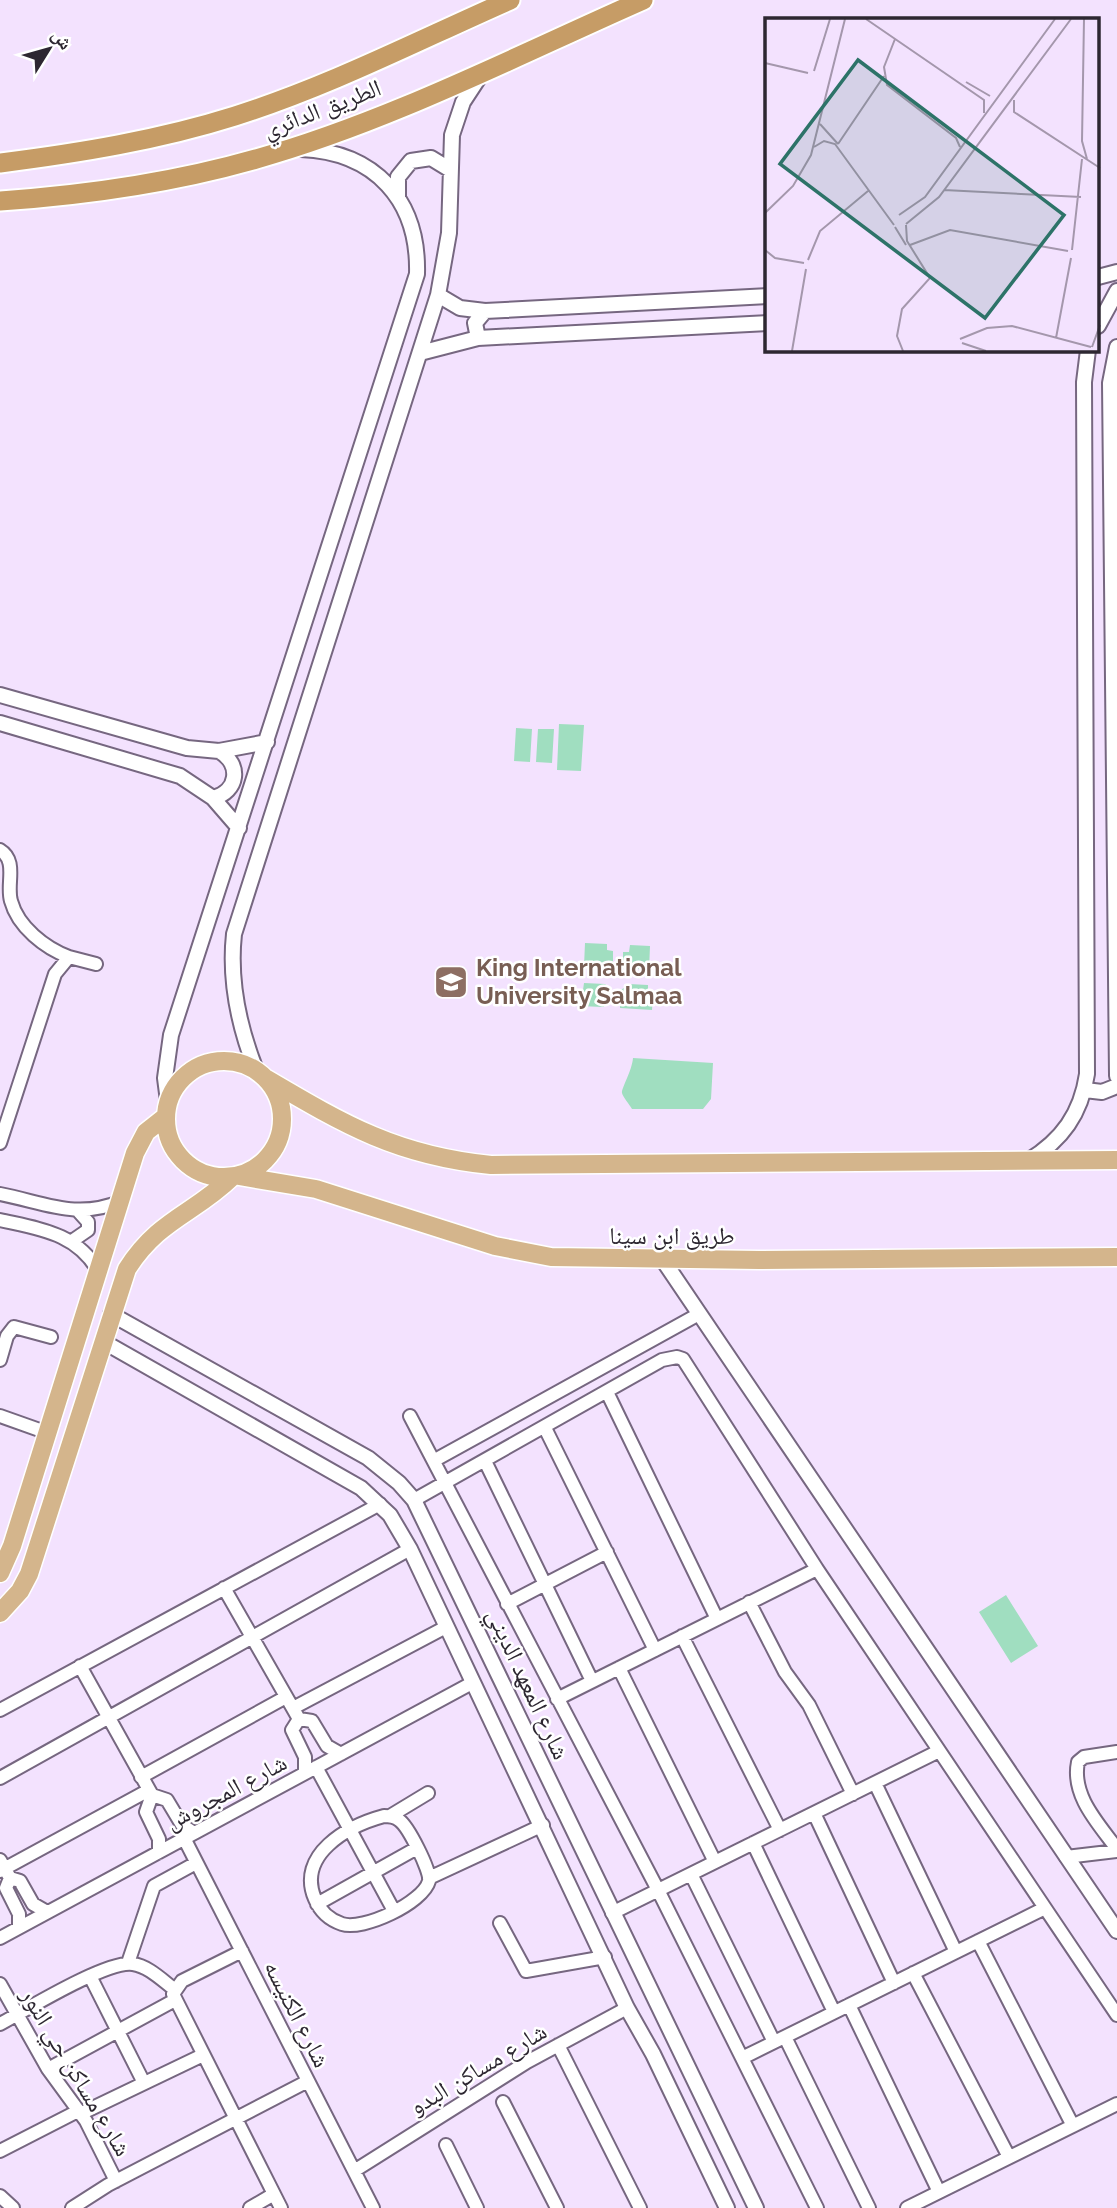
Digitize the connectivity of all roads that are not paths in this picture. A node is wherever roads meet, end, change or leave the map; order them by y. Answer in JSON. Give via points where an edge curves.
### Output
{"nodes":[{"id":1,"x":510,"y":0,"type":"edge"},
{"id":2,"x":643,"y":0,"type":"edge"},
{"id":3,"x":483,"y":71,"type":"junction"},
{"id":4,"x":292,"y":148,"type":"junction"},
{"id":5,"x":0,"y":163,"type":"edge"},
{"id":6,"x":449,"y":169,"type":"junction"},
{"id":7,"x":398,"y":197,"type":"junction"},
{"id":8,"x":0,"y":201,"type":"edge"},
{"id":9,"x":1117,"y":272,"type":"edge"},
{"id":10,"x":1100,"y":276,"type":"edge"},
{"id":11,"x":1117,"y":291,"type":"edge"},
{"id":12,"x":438,"y":295,"type":"junction"},
{"id":13,"x":765,"y":296,"type":"edge"},
{"id":14,"x":485,"y":311,"type":"junction"},
{"id":15,"x":1100,"y":322,"type":"edge"},
{"id":16,"x":765,"y":323,"type":"edge"},
{"id":17,"x":478,"y":338,"type":"junction"},
{"id":18,"x":1117,"y":347,"type":"edge"},
{"id":19,"x":1088,"y":352,"type":"edge"},
{"id":20,"x":420,"y":353,"type":"junction"},
{"id":21,"x":0,"y":695,"type":"edge"},
{"id":22,"x":0,"y":723,"type":"edge"},
{"id":23,"x":267,"y":742,"type":"junction"},
{"id":24,"x":219,"y":751,"type":"junction"},
{"id":25,"x":213,"y":798,"type":"junction"},
{"id":26,"x":239,"y":828,"type":"junction"},
{"id":27,"x":0,"y":850,"type":"edge"},
{"id":28,"x":69,"y":957,"type":"junction"},
{"id":29,"x":96,"y":964,"type":"dead end"},
{"id":30,"x":261,"y":1075,"type":"junction"},
{"id":31,"x":1117,"y":1076,"type":"edge"},
{"id":32,"x":1117,"y":1086,"type":"edge"},
{"id":33,"x":1085,"y":1090,"type":"junction"},
{"id":34,"x":166,"y":1109,"type":"junction"},
{"id":35,"x":4,"y":1114,"type":"edge"},
{"id":36,"x":0,"y":1143,"type":"edge"},
{"id":37,"x":1117,"y":1160,"type":"edge"},
{"id":38,"x":1028,"y":1161,"type":"junction"},
{"id":39,"x":236,"y":1176,"type":"junction"},
{"id":40,"x":0,"y":1194,"type":"edge"},
{"id":41,"x":122,"y":1201,"type":"junction"},
{"id":42,"x":79,"y":1212,"type":"junction"},
{"id":43,"x":0,"y":1220,"type":"edge"},
{"id":44,"x":72,"y":1241,"type":"junction"},
{"id":45,"x":1117,"y":1257,"type":"edge"},
{"id":46,"x":663,"y":1260,"type":"junction"},
{"id":47,"x":99,"y":1272,"type":"junction"},
{"id":48,"x":111,"y":1314,"type":"junction"},
{"id":49,"x":699,"y":1314,"type":"junction"},
{"id":50,"x":51,"y":1337,"type":"dead end"},
{"id":51,"x":104,"y":1342,"type":"junction"},
{"id":52,"x":0,"y":1360,"type":"edge"},
{"id":53,"x":607,"y":1392,"type":"junction"},
{"id":54,"x":0,"y":1416,"type":"edge"},
{"id":55,"x":410,"y":1416,"type":"dead end"},
{"id":56,"x":545,"y":1428,"type":"junction"},
{"id":57,"x":48,"y":1433,"type":"junction"},
{"id":58,"x":435,"y":1460,"type":"junction"},
{"id":59,"x":485,"y":1461,"type":"junction"},
{"id":60,"x":446,"y":1482,"type":"junction"},
{"id":61,"x":414,"y":1500,"type":"junction"},
{"id":62,"x":380,"y":1504,"type":"junction"},
{"id":63,"x":410,"y":1549,"type":"junction"},
{"id":64,"x":607,"y":1552,"type":"junction"},
{"id":65,"x":817,"y":1569,"type":"junction"},
{"id":66,"x":0,"y":1573,"type":"edge"},
{"id":67,"x":545,"y":1585,"type":"junction"},
{"id":68,"x":224,"y":1588,"type":"junction"},
{"id":69,"x":749,"y":1602,"type":"junction"},
{"id":70,"x":507,"y":1605,"type":"junction"},
{"id":71,"x":0,"y":1613,"type":"edge"},
{"id":72,"x":717,"y":1619,"type":"junction"},
{"id":73,"x":446,"y":1627,"type":"junction"},
{"id":74,"x":682,"y":1636,"type":"junction"},
{"id":75,"x":253,"y":1637,"type":"junction"},
{"id":76,"x":655,"y":1650,"type":"junction"},
{"id":77,"x":80,"y":1666,"type":"junction"},
{"id":78,"x":619,"y":1668,"type":"junction"},
{"id":79,"x":592,"y":1681,"type":"junction"},
{"id":80,"x":472,"y":1683,"type":"junction"},
{"id":81,"x":556,"y":1699,"type":"junction"},
{"id":82,"x":292,"y":1708,"type":"junction"},
{"id":83,"x":0,"y":1710,"type":"edge"},
{"id":84,"x":518,"y":1716,"type":"junction"},
{"id":85,"x":108,"y":1718,"type":"junction"},
{"id":86,"x":494,"y":1727,"type":"junction"},
{"id":87,"x":939,"y":1751,"type":"junction"},
{"id":88,"x":1117,"y":1752,"type":"edge"},
{"id":89,"x":341,"y":1754,"type":"junction"},
{"id":90,"x":310,"y":1770,"type":"junction"},
{"id":91,"x":141,"y":1777,"type":"junction"},
{"id":92,"x":0,"y":1778,"type":"edge"},
{"id":93,"x":875,"y":1783,"type":"junction"},
{"id":94,"x":150,"y":1793,"type":"junction"},
{"id":95,"x":428,"y":1793,"type":"dead end"},
{"id":96,"x":853,"y":1794,"type":"junction"},
{"id":97,"x":814,"y":1813,"type":"junction"},
{"id":98,"x":390,"y":1816,"type":"junction"},
{"id":99,"x":543,"y":1825,"type":"junction"},
{"id":100,"x":351,"y":1830,"type":"junction"},
{"id":101,"x":780,"y":1830,"type":"junction"},
{"id":102,"x":189,"y":1835,"type":"junction"},
{"id":103,"x":753,"y":1843,"type":"junction"},
{"id":104,"x":416,"y":1848,"type":"junction"},
{"id":105,"x":1117,"y":1850,"type":"edge"},
{"id":106,"x":159,"y":1852,"type":"junction"},
{"id":107,"x":1066,"y":1857,"type":"junction"},
{"id":108,"x":715,"y":1862,"type":"junction"},
{"id":109,"x":196,"y":1863,"type":"junction"},
{"id":110,"x":4,"y":1869,"type":"edge"},
{"id":111,"x":373,"y":1872,"type":"junction"},
{"id":112,"x":691,"y":1874,"type":"junction"},
{"id":113,"x":429,"y":1878,"type":"junction"},
{"id":114,"x":659,"y":1890,"type":"junction"},
{"id":115,"x":317,"y":1904,"type":"junction"},
{"id":116,"x":1045,"y":1908,"type":"junction"},
{"id":117,"x":394,"y":1910,"type":"junction"},
{"id":118,"x":47,"y":1912,"type":"junction"},
{"id":119,"x":612,"y":1913,"type":"junction"},
{"id":120,"x":500,"y":1923,"type":"dead end"},
{"id":121,"x":589,"y":1924,"type":"junction"},
{"id":122,"x":19,"y":1927,"type":"junction"},
{"id":123,"x":1117,"y":1931,"type":"edge"},
{"id":124,"x":0,"y":1938,"type":"edge"},
{"id":125,"x":978,"y":1941,"type":"junction"},
{"id":126,"x":242,"y":1951,"type":"junction"},
{"id":127,"x":956,"y":1952,"type":"junction"},
{"id":128,"x":605,"y":1957,"type":"junction"},
{"id":129,"x":128,"y":1963,"type":"junction"},
{"id":130,"x":913,"y":1973,"type":"junction"},
{"id":131,"x":90,"y":1976,"type":"junction"},
{"id":132,"x":894,"y":1983,"type":"junction"},
{"id":133,"x":0,"y":1984,"type":"edge"},
{"id":134,"x":174,"y":1994,"type":"junction"},
{"id":135,"x":849,"y":2005,"type":"junction"},
{"id":136,"x":627,"y":2008,"type":"junction"},
{"id":137,"x":834,"y":2012,"type":"junction"},
{"id":138,"x":17,"y":2015,"type":"junction"},
{"id":139,"x":1117,"y":2015,"type":"edge"},
{"id":140,"x":0,"y":2024,"type":"edge"},
{"id":141,"x":118,"y":2031,"type":"junction"},
{"id":142,"x":779,"y":2039,"type":"junction"},
{"id":143,"x":558,"y":2045,"type":"junction"},
{"id":144,"x":203,"y":2055,"type":"junction"},
{"id":145,"x":742,"y":2058,"type":"junction"},
{"id":146,"x":48,"y":2069,"type":"junction"},
{"id":147,"x":693,"y":2075,"type":"junction"},
{"id":148,"x":308,"y":2081,"type":"junction"},
{"id":149,"x":144,"y":2083,"type":"junction"},
{"id":150,"x":669,"y":2087,"type":"junction"},
{"id":151,"x":503,"y":2102,"type":"dead end"},
{"id":152,"x":1117,"y":2104,"type":"edge"},
{"id":153,"x":79,"y":2113,"type":"junction"},
{"id":154,"x":236,"y":2119,"type":"junction"},
{"id":155,"x":1073,"y":2126,"type":"junction"},
{"id":156,"x":446,"y":2145,"type":"dead end"},
{"id":157,"x":0,"y":2151,"type":"edge"},
{"id":158,"x":1009,"y":2157,"type":"junction"},
{"id":159,"x":354,"y":2171,"type":"junction"},
{"id":160,"x":116,"y":2181,"type":"junction"},
{"id":161,"x":939,"y":2192,"type":"junction"},
{"id":162,"x":274,"y":2194,"type":"junction"},
{"id":163,"x":0,"y":2196,"type":"edge"},
{"id":164,"x":928,"y":2203,"type":"edge"},
{"id":165,"x":13,"y":2208,"type":"edge"},
{"id":166,"x":72,"y":2208,"type":"edge"},
{"id":167,"x":250,"y":2208,"type":"edge"},
{"id":168,"x":281,"y":2208,"type":"edge"},
{"id":169,"x":373,"y":2208,"type":"edge"},
{"id":170,"x":477,"y":2208,"type":"edge"},
{"id":171,"x":557,"y":2208,"type":"edge"},
{"id":172,"x":640,"y":2208,"type":"edge"},
{"id":173,"x":727,"y":2208,"type":"edge"},
{"id":174,"x":756,"y":2208,"type":"edge"},
{"id":175,"x":817,"y":2208,"type":"edge"},
{"id":176,"x":869,"y":2208,"type":"edge"},
{"id":177,"x":907,"y":2208,"type":"edge"}],
"edges":[{"from":1,"to":5,"type":"highway","name":"الطريق الدائري","via":[[343,75],[233,117],[99,150]]},
{"from":2,"to":3,"type":"highway","name":"الطريق الدائري"},
{"from":3,"to":4,"type":"highway","name":"الطريق الدائري"},
{"from":3,"to":6,"type":"street","via":[[456,118]]},
{"from":4,"to":7,"type":"street","via":[[352,159],[377,175]]},
{"from":4,"to":8,"type":"highway","name":"الطريق الدائري","via":[[152,184]]},
{"from":6,"to":7,"type":"street","via":[[431,158],[411,161],[398,177]]},
{"from":6,"to":12,"type":"street","via":[[449,233]]},
{"from":7,"to":23,"type":"street","via":[[418,254],[413,294]]},
{"from":9,"to":10,"type":"street"},
{"from":11,"to":15,"type":"street"},
{"from":12,"to":14,"type":"street","via":[[460,308]]},
{"from":12,"to":20,"type":"street"},
{"from":13,"to":14,"type":"street"},
{"from":14,"to":17,"type":"street","via":[[475,323]]},
{"from":16,"to":17,"type":"street"},
{"from":17,"to":20,"type":"street"},
{"from":18,"to":31,"type":"street","via":[[1110,383]]},
{"from":19,"to":33,"type":"street","via":[[1084,382]]},
{"from":20,"to":30,"type":"street","via":[[234,934],[235,997]]},
{"from":21,"to":24,"type":"street","via":[[172,745]]},
{"from":22,"to":25,"type":"street","via":[[162,769]]},
{"from":23,"to":24,"type":"street"},
{"from":23,"to":26,"type":"street"},
{"from":24,"to":25,"type":"street","via":[[232,761],[235,777],[228,792]]},
{"from":25,"to":26,"type":"street"},
{"from":26,"to":34,"type":"street","via":[[171,1035]]},
{"from":27,"to":28,"type":"street","via":[[10,862],[10,898],[20,919],[48,947]]},
{"from":28,"to":29,"type":"street"},
{"from":28,"to":35,"type":"street","via":[[54,975]]},
{"from":30,"to":34,"type":"main road","via":[[231,1061],[204,1063],[182,1078]]},
{"from":30,"to":38,"type":"main road","via":[[365,1135],[463,1163],[529,1167]]},
{"from":30,"to":39,"type":"main road","via":[[276,1093],[282,1127],[268,1158]]},
{"from":32,"to":33,"type":"street","via":[[1102,1092]]},
{"from":33,"to":38,"type":"street","via":[[1064,1132]]},
{"from":34,"to":39,"type":"main road","via":[[166,1132],[180,1158],[204,1174]]},
{"from":34,"to":41,"type":"main road","via":[[140,1142]]},
{"from":35,"to":36,"type":"street"},
{"from":37,"to":38,"type":"main road"},
{"from":39,"to":46,"type":"main road","name":"طريق ابن سينا","via":[[316,1189],[523,1253]]},
{"from":39,"to":48,"type":"main road","via":[[151,1237],[127,1269]]},
{"from":40,"to":42,"type":"street"},
{"from":41,"to":42,"type":"street"},
{"from":41,"to":47,"type":"main road"},
{"from":42,"to":44,"type":"street","via":[[88,1222],[88,1230]]},
{"from":43,"to":44,"type":"street","via":[[51,1231]]},
{"from":44,"to":47,"type":"street"},
{"from":45,"to":46,"type":"main road","name":"طريق ابن سينا"},
{"from":46,"to":49,"type":"street"},
{"from":47,"to":57,"type":"main road"},
{"from":48,"to":51,"type":"main road"},
{"from":48,"to":61,"type":"street","name":"شارع المعهد الديني","via":[[368,1458]]},
{"from":49,"to":58,"type":"street"},
{"from":49,"to":107,"type":"street"},
{"from":50,"to":52,"type":"street","via":[[14,1327]]},
{"from":51,"to":62,"type":"street","name":"شارع المعهد الديني","via":[[348,1479]]},
{"from":51,"to":71,"type":"main road","via":[[29,1574]]},
{"from":53,"to":56,"type":"street"},
{"from":53,"to":65,"type":"street","via":[[662,1360],[682,1359]]},
{"from":53,"to":72,"type":"street"},
{"from":54,"to":57,"type":"street"},
{"from":55,"to":58,"type":"street"},
{"from":56,"to":59,"type":"street"},
{"from":56,"to":64,"type":"street"},
{"from":57,"to":66,"type":"main road"},
{"from":58,"to":60,"type":"street"},
{"from":59,"to":60,"type":"street"},
{"from":59,"to":67,"type":"street"},
{"from":60,"to":61,"type":"street"},
{"from":60,"to":70,"type":"street"},
{"from":61,"to":84,"type":"street","name":"شارع المعهد الديني"},
{"from":62,"to":63,"type":"street","name":"شارع المعهد الديني"},
{"from":62,"to":68,"type":"street"},
{"from":63,"to":73,"type":"street","name":"شارع المعهد الديني"},
{"from":63,"to":75,"type":"street"},
{"from":64,"to":67,"type":"street"},
{"from":64,"to":76,"type":"street"},
{"from":65,"to":69,"type":"street"},
{"from":65,"to":87,"type":"street"},
{"from":67,"to":70,"type":"street"},
{"from":67,"to":79,"type":"street"},
{"from":68,"to":75,"type":"street"},
{"from":68,"to":77,"type":"street"},
{"from":69,"to":72,"type":"street"},
{"from":69,"to":96,"type":"street","via":[[785,1672],[809,1705]]},
{"from":70,"to":81,"type":"street"},
{"from":72,"to":74,"type":"street"},
{"from":73,"to":80,"type":"street","name":"شارع المعهد الديني"},
{"from":73,"to":82,"type":"street"},
{"from":74,"to":76,"type":"street"},
{"from":74,"to":101,"type":"street"},
{"from":75,"to":82,"type":"street"},
{"from":75,"to":85,"type":"street"},
{"from":76,"to":78,"type":"street"},
{"from":77,"to":83,"type":"street"},
{"from":77,"to":85,"type":"street","name":"شارع الكنيسه"},
{"from":78,"to":79,"type":"street"},
{"from":78,"to":108,"type":"street"},
{"from":79,"to":81,"type":"street"},
{"from":80,"to":86,"type":"street","name":"شارع المعهد الديني"},
{"from":80,"to":89,"type":"street","name":"شارع المجروش"},
{"from":81,"to":114,"type":"street"},
{"from":82,"to":89,"type":"street","via":[[312,1721],[327,1746]]},
{"from":82,"to":90,"type":"street","via":[[292,1730]]},
{"from":82,"to":91,"type":"street"},
{"from":84,"to":86,"type":"street"},
{"from":84,"to":119,"type":"street","name":"شارع المعهد الديني"},
{"from":85,"to":91,"type":"street","name":"شارع الكنيسه"},
{"from":85,"to":92,"type":"street"},
{"from":86,"to":99,"type":"street","name":"شارع المعهد الديني"},
{"from":87,"to":93,"type":"street"},
{"from":87,"to":116,"type":"street"},
{"from":88,"to":105,"type":"street","via":[[1084,1757],[1077,1762],[1076,1773],[1082,1798]]},
{"from":89,"to":90,"type":"street","name":"شارع المجروش"},
{"from":90,"to":100,"type":"street"},
{"from":90,"to":102,"type":"street","name":"شارع المجروش"},
{"from":91,"to":94,"type":"street","name":"شارع الكنيسه"},
{"from":93,"to":96,"type":"street"},
{"from":93,"to":127,"type":"street"},
{"from":94,"to":102,"type":"street","name":"شارع الكنيسه","via":[[167,1800]]},
{"from":94,"to":106,"type":"street","name":"شارع الكنيسه","via":[[146,1812],[159,1839]]},
{"from":94,"to":110,"type":"street"},
{"from":95,"to":98,"type":"street"},
{"from":96,"to":97,"type":"street"},
{"from":97,"to":101,"type":"street"},
{"from":97,"to":132,"type":"street"},
{"from":98,"to":100,"type":"street"},
{"from":98,"to":104,"type":"street","via":[[401,1822]]},
{"from":99,"to":113,"type":"street"},
{"from":99,"to":121,"type":"street","name":"شارع المعهد الديني"},
{"from":100,"to":111,"type":"street"},
{"from":100,"to":115,"type":"street","via":[[323,1849],[313,1865],[312,1892]]},
{"from":101,"to":103,"type":"street"},
{"from":102,"to":106,"type":"street","name":"شارع المجروش"},
{"from":102,"to":109,"type":"street","name":"شارع الكنيسه"},
{"from":103,"to":108,"type":"street"},
{"from":103,"to":137,"type":"street"},
{"from":104,"to":111,"type":"street"},
{"from":104,"to":113,"type":"street"},
{"from":105,"to":107,"type":"street"},
{"from":106,"to":118,"type":"street","name":"شارع المجروش"},
{"from":107,"to":123,"type":"street"},
{"from":108,"to":112,"type":"street"},
{"from":109,"to":126,"type":"street","name":"شارع الكنيسه"},
{"from":109,"to":129,"type":"street","via":[[154,1886]]},
{"from":110,"to":118,"type":"street","via":[[20,1881],[33,1904]]},
{"from":110,"to":122,"type":"street"},
{"from":111,"to":115,"type":"street"},
{"from":111,"to":117,"type":"street"},
{"from":112,"to":114,"type":"street"},
{"from":112,"to":142,"type":"street"},
{"from":113,"to":117,"type":"street","via":[[425,1889]]},
{"from":114,"to":119,"type":"street"},
{"from":114,"to":145,"type":"street"},
{"from":115,"to":117,"type":"street","via":[[332,1920],[353,1926],[374,1923]]},
{"from":116,"to":125,"type":"street"},
{"from":116,"to":139,"type":"street"},
{"from":118,"to":122,"type":"street","name":"شارع المجروش"},
{"from":119,"to":121,"type":"street"},
{"from":119,"to":147,"type":"street","name":"شارع المعهد الديني"},
{"from":120,"to":128,"type":"street","via":[[526,1971]]},
{"from":121,"to":128,"type":"street","name":"شارع المعهد الديني"},
{"from":122,"to":124,"type":"street","name":"شارع المجروش"},
{"from":125,"to":127,"type":"street"},
{"from":125,"to":155,"type":"street"},
{"from":126,"to":134,"type":"street","via":[[182,1981]]},
{"from":126,"to":148,"type":"street","name":"شارع الكنيسه"},
{"from":127,"to":130,"type":"street"},
{"from":128,"to":136,"type":"street","name":"شارع المعهد الديني"},
{"from":129,"to":131,"type":"street"},
{"from":129,"to":134,"type":"street","via":[[147,1969]]},
{"from":130,"to":132,"type":"street"},
{"from":130,"to":158,"type":"street"},
{"from":131,"to":138,"type":"street"},
{"from":131,"to":141,"type":"street"},
{"from":132,"to":135,"type":"street"},
{"from":133,"to":138,"type":"street","name":"شارع مساكن حي النور"},
{"from":134,"to":141,"type":"street"},
{"from":134,"to":144,"type":"street"},
{"from":135,"to":137,"type":"street"},
{"from":135,"to":161,"type":"street"},
{"from":136,"to":143,"type":"street","name":"شارع مساكن البدو"},
{"from":136,"to":150,"type":"street","name":"شارع المعهد الديني"},
{"from":137,"to":142,"type":"street"},
{"from":138,"to":140,"type":"street"},
{"from":138,"to":146,"type":"street","name":"شارع مساكن حي النور"},
{"from":141,"to":146,"type":"street"},
{"from":141,"to":149,"type":"street"},
{"from":142,"to":145,"type":"street"},
{"from":142,"to":176,"type":"street"},
{"from":143,"to":159,"type":"street","name":"شارع مساكن البدو"},
{"from":143,"to":172,"type":"street"},
{"from":144,"to":149,"type":"street"},
{"from":144,"to":154,"type":"street"},
{"from":145,"to":175,"type":"street"},
{"from":146,"to":153,"type":"street","name":"شارع مساكن حي النور"},
{"from":147,"to":150,"type":"street"},
{"from":147,"to":174,"type":"street","name":"شارع المعهد الديني"},
{"from":148,"to":154,"type":"street"},
{"from":148,"to":159,"type":"street","name":"شارع الكنيسه"},
{"from":149,"to":153,"type":"street"},
{"from":150,"to":173,"type":"street","name":"شارع المعهد الديني"},
{"from":151,"to":171,"type":"street"},
{"from":152,"to":155,"type":"street"},
{"from":153,"to":157,"type":"street"},
{"from":153,"to":160,"type":"street","name":"شارع مساكن حي النور"},
{"from":154,"to":160,"type":"street"},
{"from":154,"to":162,"type":"street"},
{"from":155,"to":158,"type":"street"},
{"from":156,"to":170,"type":"street"},
{"from":158,"to":161,"type":"street"},
{"from":159,"to":169,"type":"street","name":"شارع الكنيسه"},
{"from":160,"to":166,"type":"street"},
{"from":161,"to":164,"type":"street"},
{"from":162,"to":167,"type":"street"},
{"from":162,"to":168,"type":"street"},
{"from":163,"to":165,"type":"street"},
{"from":164,"to":177,"type":"street"}]}
